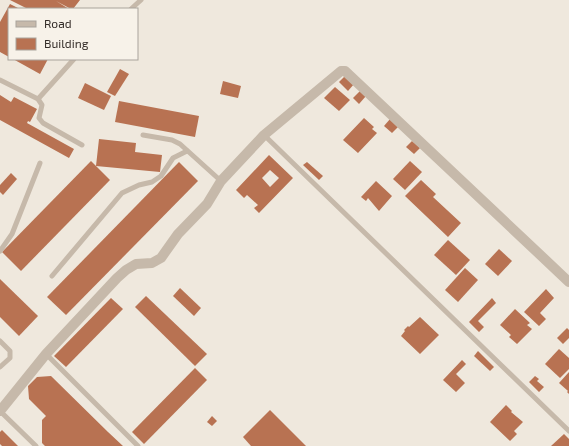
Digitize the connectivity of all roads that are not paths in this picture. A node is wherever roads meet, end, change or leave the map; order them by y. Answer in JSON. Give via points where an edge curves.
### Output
{"nodes":[{"id":1,"x":141,"y":0,"type":"edge"},
{"id":2,"x":132,"y":8,"type":"edge"},
{"id":3,"x":73,"y":60,"type":"edge"},
{"id":4,"x":0,"y":80,"type":"edge"},
{"id":5,"x":38,"y":99,"type":"junction"},
{"id":6,"x":143,"y":135,"type":"dead end"},
{"id":7,"x":264,"y":135,"type":"junction"},
{"id":8,"x":82,"y":145,"type":"dead end"},
{"id":9,"x":187,"y":150,"type":"junction"},
{"id":10,"x":40,"y":163,"type":"dead end"},
{"id":11,"x":221,"y":180,"type":"junction"},
{"id":12,"x":0,"y":251,"type":"edge"},
{"id":13,"x":52,"y":276,"type":"dead end"},
{"id":14,"x":569,"y":282,"type":"edge"},
{"id":15,"x":0,"y":341,"type":"edge"},
{"id":16,"x":46,"y":354,"type":"junction"},
{"id":17,"x":0,"y":367,"type":"edge"},
{"id":18,"x":0,"y":411,"type":"edge"},
{"id":19,"x":569,"y":431,"type":"edge"},
{"id":20,"x":36,"y":446,"type":"edge"},
{"id":21,"x":138,"y":446,"type":"edge"}],
"edges":[{"from":1,"to":2,"type":"lane"},
{"from":3,"to":5,"type":"lane"},
{"from":4,"to":5,"type":"lane"},
{"from":5,"to":8,"type":"lane","via":[[42,105],[39,118],[42,123]]},
{"from":6,"to":9,"type":"lane","via":[[172,140]]},
{"from":7,"to":11,"type":"street"},
{"from":7,"to":14,"type":"street","via":[[341,71],[346,71]]},
{"from":7,"to":19,"type":"lane"},
{"from":9,"to":11,"type":"lane"},
{"from":9,"to":13,"type":"lane","via":[[173,158],[161,176],[152,182],[122,193]]},
{"from":10,"to":12,"type":"lane","via":[[12,234]]},
{"from":11,"to":16,"type":"street","via":[[207,204],[178,234],[161,258],[152,263],[136,264],[126,270]]},
{"from":15,"to":17,"type":"lane","via":[[10,351],[10,358]]},
{"from":16,"to":18,"type":"street"},
{"from":16,"to":21,"type":"lane"},
{"from":18,"to":20,"type":"lane"}]}
